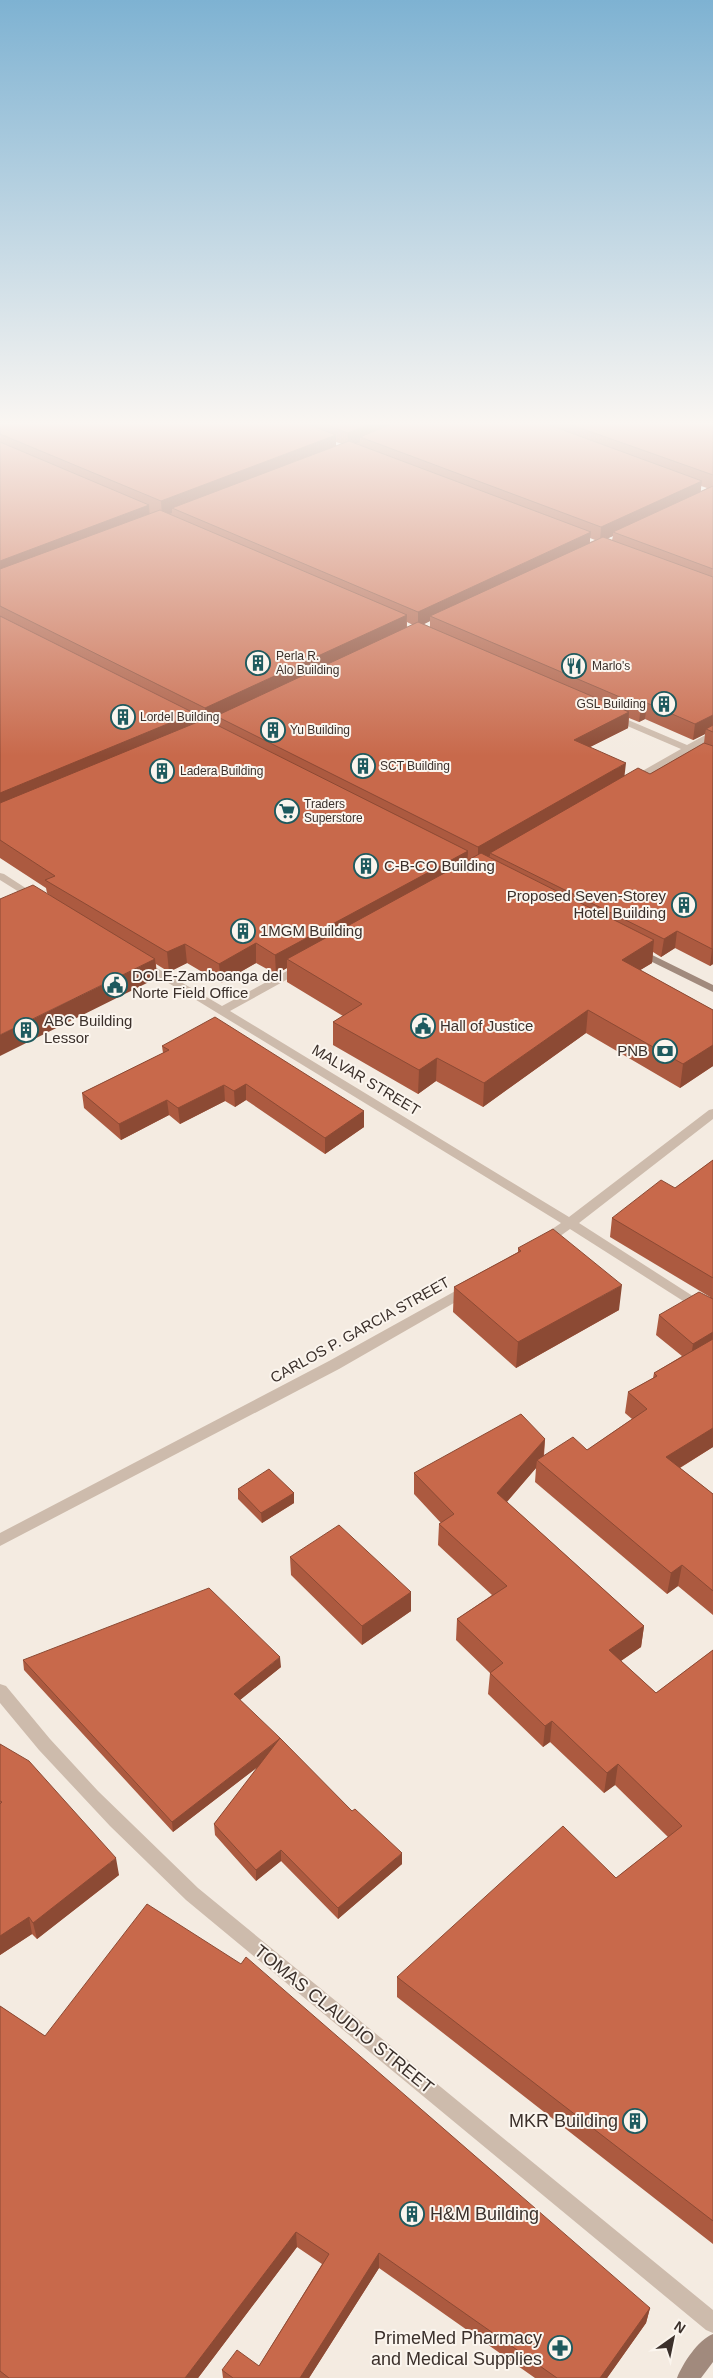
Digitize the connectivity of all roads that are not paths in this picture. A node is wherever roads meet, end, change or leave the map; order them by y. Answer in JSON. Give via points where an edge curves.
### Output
{"nodes":[{"id":1,"x":607,"y":713,"type":"edge"},
{"id":2,"x":713,"y":734,"type":"edge"},
{"id":3,"x":688,"y":748,"type":"junction"},
{"id":4,"x":713,"y":759,"type":"edge"},
{"id":5,"x":620,"y":787,"type":"edge"},
{"id":6,"x":0,"y":876,"type":"edge"},
{"id":7,"x":43,"y":902,"type":"edge"},
{"id":8,"x":626,"y":945,"type":"edge"},
{"id":9,"x":136,"y":959,"type":"edge"},
{"id":10,"x":315,"y":959,"type":"edge"},
{"id":11,"x":713,"y":989,"type":"edge"},
{"id":12,"x":222,"y":1011,"type":"junction"},
{"id":13,"x":713,"y":1113,"type":"edge"},
{"id":14,"x":570,"y":1224,"type":"junction"},
{"id":15,"x":530,"y":1250,"type":"edge"},
{"id":16,"x":480,"y":1282,"type":"edge"},
{"id":17,"x":713,"y":1315,"type":"edge"},
{"id":18,"x":0,"y":1540,"type":"edge"},
{"id":19,"x":0,"y":1691,"type":"edge"},
{"id":20,"x":713,"y":2323,"type":"edge"},
{"id":21,"x":713,"y":2344,"type":"edge"},
{"id":22,"x":688,"y":2378,"type":"edge"}],
"edges":[{"from":1,"to":3,"type":"street"},
{"from":2,"to":3,"type":"street"},
{"from":3,"to":4,"type":"street"},
{"from":3,"to":5,"type":"street"},
{"from":6,"to":7,"type":"street"},
{"from":8,"to":11,"type":"street"},
{"from":9,"to":12,"type":"street","name":"MALVAR STREET"},
{"from":10,"to":12,"type":"street"},
{"from":12,"to":14,"type":"street","name":"MALVAR STREET"},
{"from":13,"to":14,"type":"street"},
{"from":14,"to":15,"type":"street"},
{"from":14,"to":17,"type":"street","name":"MALVAR STREET"},
{"from":16,"to":18,"type":"street","name":"CARLOS P. GARCIA STREET","via":[[334,1365]]},
{"from":19,"to":20,"type":"street","name":"TOMAS CLAUDIO STREET","via":[[24,1722],[116,1821],[192,1894]]},
{"from":21,"to":22,"type":"street"}]}
